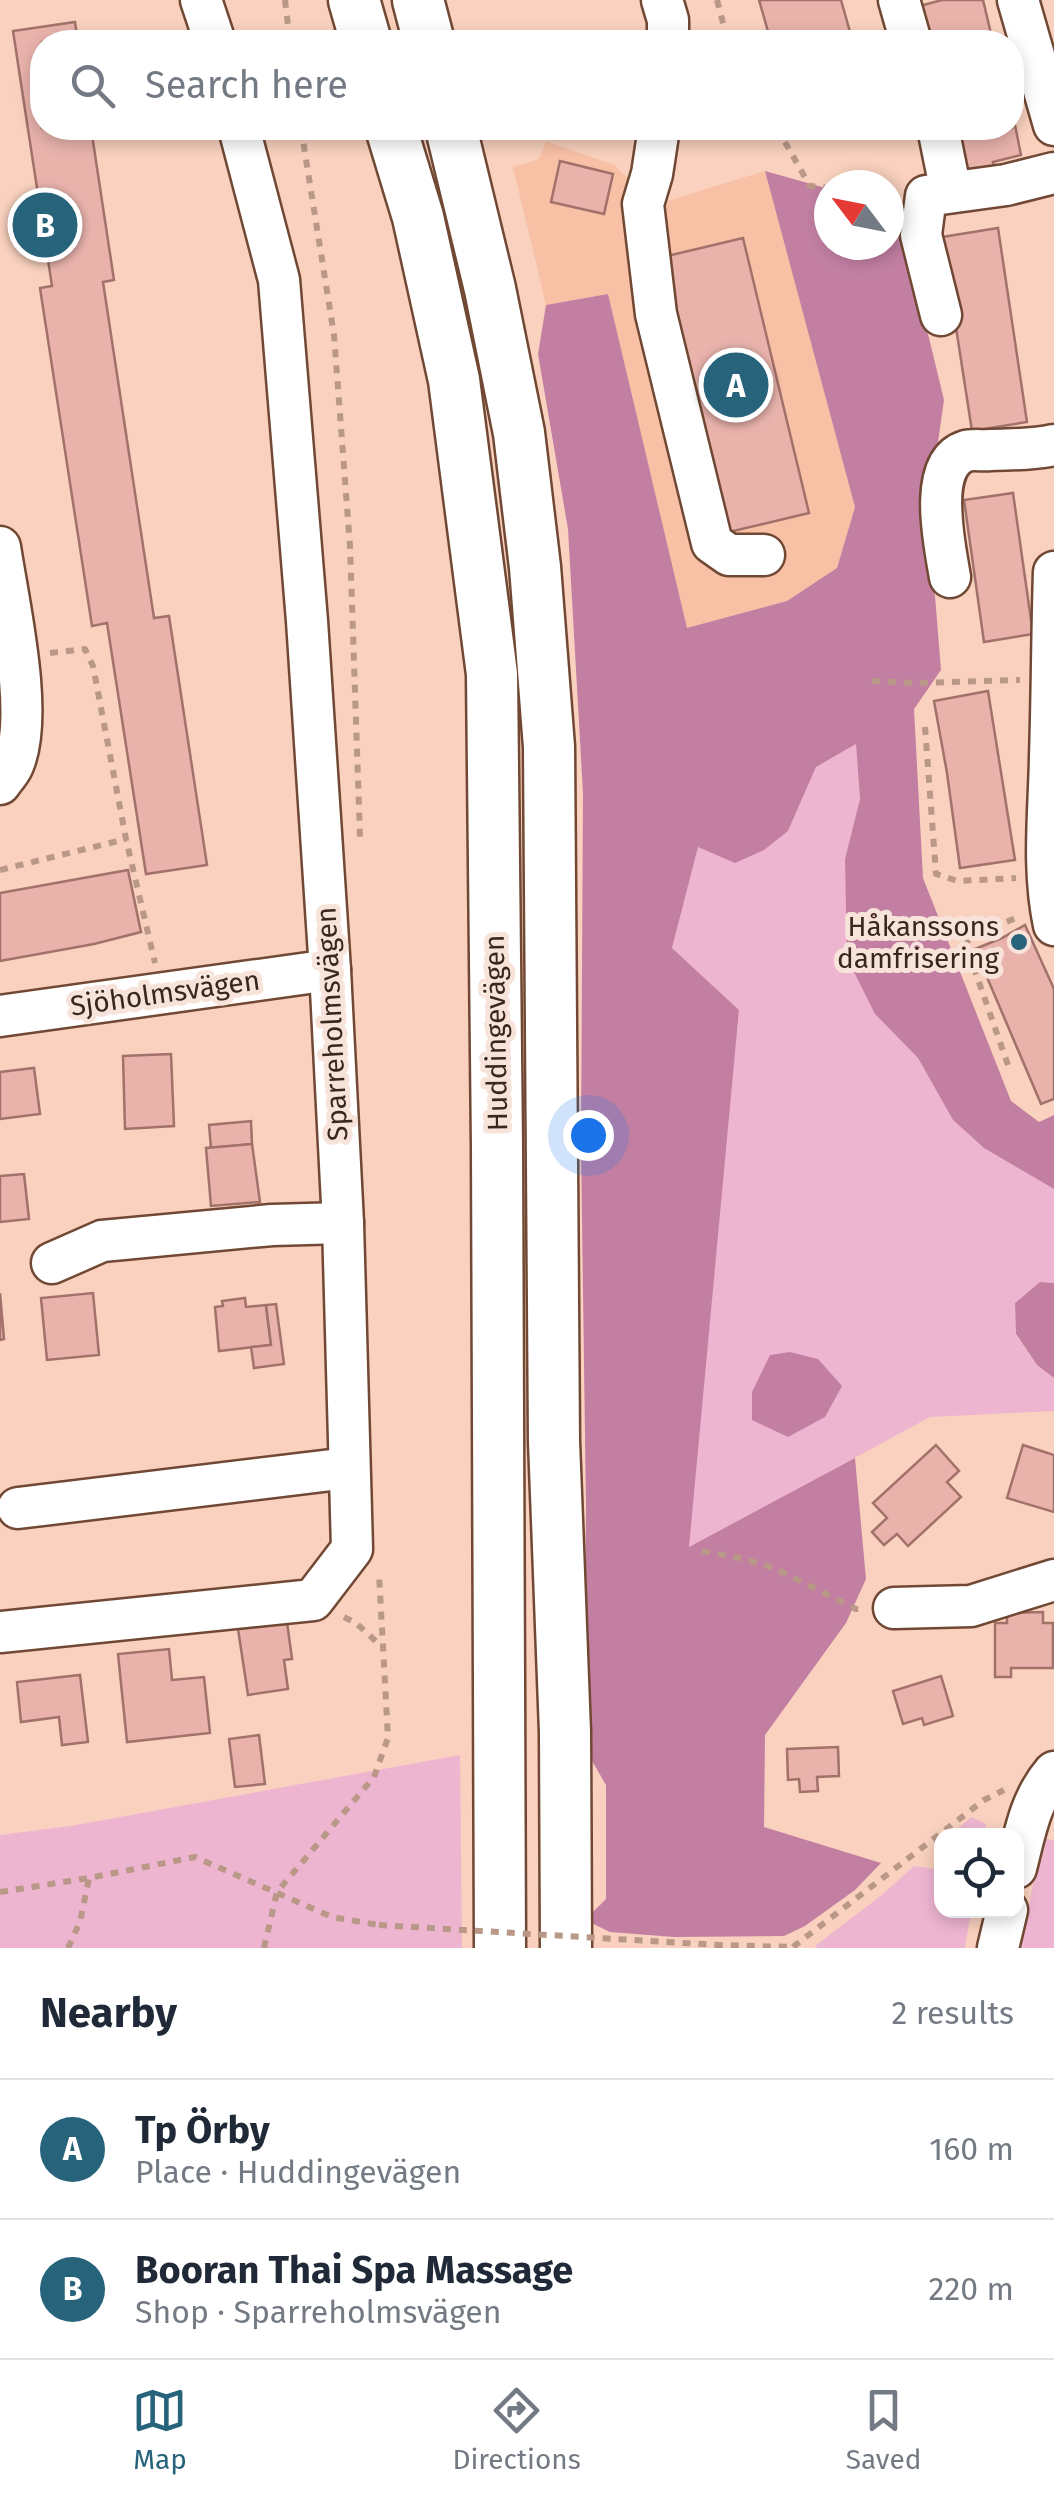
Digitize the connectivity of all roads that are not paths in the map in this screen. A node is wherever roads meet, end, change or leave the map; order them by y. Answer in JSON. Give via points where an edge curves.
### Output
{"nodes":[{"id":1,"x":201,"y":0,"type":"edge"},
{"id":2,"x":354,"y":0,"type":"edge"},
{"id":3,"x":418,"y":0,"type":"edge"},
{"id":4,"x":899,"y":0,"type":"edge"},
{"id":5,"x":1018,"y":0,"type":"edge"},
{"id":6,"x":211,"y":30,"type":"edge"},
{"id":7,"x":363,"y":30,"type":"edge"},
{"id":8,"x":426,"y":30,"type":"edge"},
{"id":9,"x":908,"y":30,"type":"edge"},
{"id":10,"x":1054,"y":124,"type":"edge"},
{"id":11,"x":242,"y":140,"type":"edge"},
{"id":12,"x":395,"y":140,"type":"edge"},
{"id":13,"x":454,"y":140,"type":"edge"},
{"id":14,"x":657,"y":140,"type":"edge"},
{"id":15,"x":940,"y":140,"type":"edge"},
{"id":16,"x":1054,"y":173,"type":"edge"},
{"id":17,"x":951,"y":192,"type":"junction"},
{"id":18,"x":941,"y":316,"type":"dead end"},
{"id":19,"x":1054,"y":445,"type":"edge"},
{"id":20,"x":0,"y":547,"type":"edge"},
{"id":21,"x":764,"y":555,"type":"dead end"},
{"id":22,"x":1054,"y":572,"type":"edge"},
{"id":23,"x":950,"y":576,"type":"dead end"},
{"id":24,"x":8,"y":658,"type":"edge"},
{"id":25,"x":1052,"y":758,"type":"edge"},
{"id":26,"x":0,"y":784,"type":"edge"},
{"id":27,"x":1050,"y":902,"type":"edge"},
{"id":28,"x":330,"y":970,"type":"junction"},
{"id":29,"x":0,"y":1016,"type":"edge"},
{"id":30,"x":343,"y":1222,"type":"junction"},
{"id":31,"x":52,"y":1263,"type":"dead end"},
{"id":32,"x":348,"y":1468,"type":"junction"},
{"id":33,"x":18,"y":1508,"type":"dead end"},
{"id":34,"x":1054,"y":1580,"type":"edge"},
{"id":35,"x":894,"y":1608,"type":"road end"},
{"id":36,"x":0,"y":1632,"type":"edge"},
{"id":37,"x":1054,"y":1772,"type":"edge"},
{"id":38,"x":1024,"y":1836,"type":"edge"},
{"id":39,"x":1005,"y":1918,"type":"edge"},
{"id":40,"x":500,"y":1948,"type":"edge"},
{"id":41,"x":566,"y":1948,"type":"edge"},
{"id":42,"x":998,"y":1948,"type":"edge"}],
"edges":[{"from":1,"to":6,"type":"street"},
{"from":2,"to":7,"type":"main road"},
{"from":3,"to":8,"type":"main road"},
{"from":4,"to":9,"type":"street"},
{"from":5,"to":10,"type":"street"},
{"from":11,"to":28,"type":"street","name":"Sparreholmsvägen","via":[[278,280]]},
{"from":12,"to":40,"type":"main road","name":"Huddingevägen","via":[[454,380],[492,674]]},
{"from":13,"to":41,"type":"main road","name":"Huddingevägen","via":[[519,433],[549,747]]},
{"from":14,"to":21,"type":"street","via":[[643,204],[656,314],[712,543],[729,555]]},
{"from":15,"to":17,"type":"street"},
{"from":16,"to":17,"type":"street"},
{"from":17,"to":18,"type":"street","via":[[926,196],[921,235]]},
{"from":19,"to":23,"type":"street","via":[[966,451],[951,461],[941,524]]},
{"from":20,"to":24,"type":"street"},
{"from":22,"to":25,"type":"street"},
{"from":24,"to":26,"type":"street","via":[[23,722],[13,765]]},
{"from":25,"to":27,"type":"street"},
{"from":28,"to":29,"type":"street","name":"Sjöholmsvägen"},
{"from":28,"to":30,"type":"street","name":"Sparreholmsvägen"},
{"from":30,"to":31,"type":"street","via":[[102,1240]]},
{"from":30,"to":32,"type":"street","name":"Sparreholmsvägen"},
{"from":32,"to":33,"type":"street"},
{"from":32,"to":36,"type":"street","name":"Sparreholmsvägen","via":[[352,1549],[313,1600]]},
{"from":34,"to":35,"type":"street","via":[[971,1606]]},
{"from":37,"to":38,"type":"street"},
{"from":39,"to":42,"type":"street"}]}
